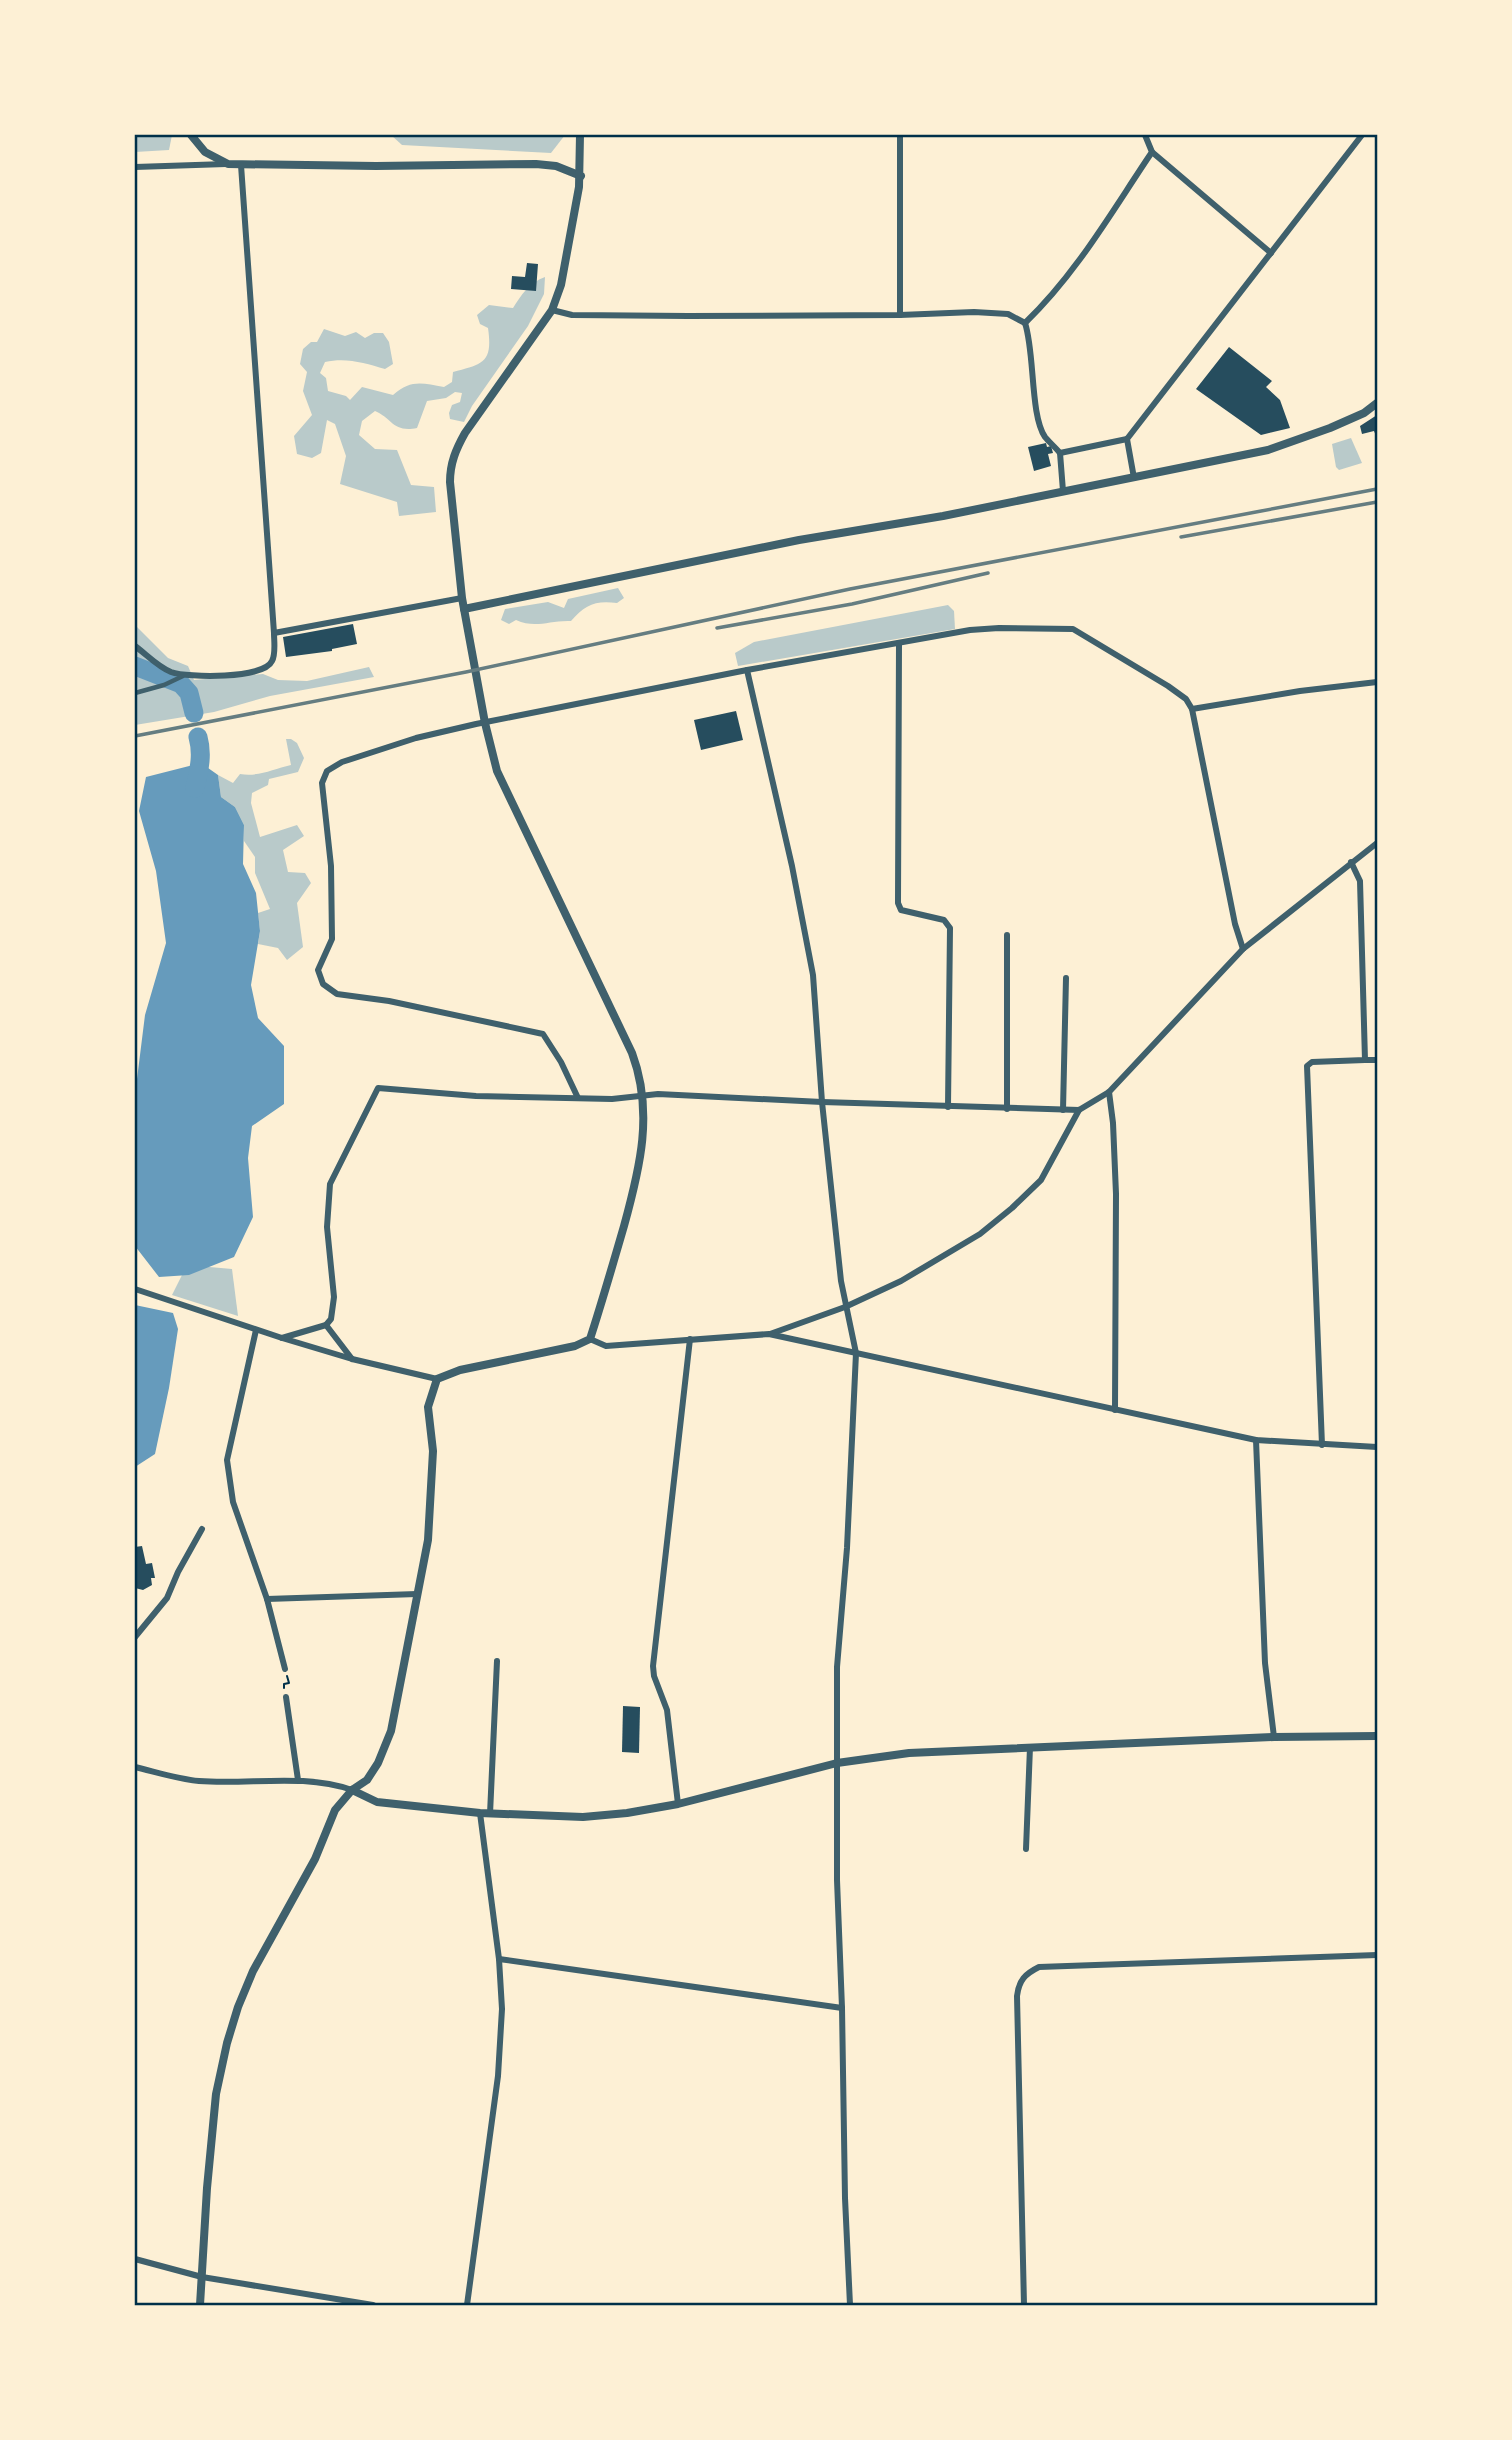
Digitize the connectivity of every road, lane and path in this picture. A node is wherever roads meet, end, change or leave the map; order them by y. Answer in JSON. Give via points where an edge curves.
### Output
{"nodes":[{"id":1,"x":191,"y":135,"type":"edge"},
{"id":2,"x":580,"y":135,"type":"edge"},
{"id":3,"x":900,"y":135,"type":"edge"},
{"id":4,"x":1145,"y":135,"type":"edge"},
{"id":5,"x":1362,"y":135,"type":"edge"},
{"id":6,"x":1152,"y":152,"type":"junction"},
{"id":7,"x":228,"y":164,"type":"junction"},
{"id":8,"x":242,"y":164,"type":"junction"},
{"id":9,"x":135,"y":167,"type":"edge"},
{"id":10,"x":581,"y":176,"type":"junction"},
{"id":11,"x":1271,"y":253,"type":"junction"},
{"id":12,"x":552,"y":310,"type":"junction"},
{"id":13,"x":900,"y":315,"type":"junction"},
{"id":14,"x":1025,"y":323,"type":"junction"},
{"id":15,"x":1377,"y":403,"type":"edge"},
{"id":16,"x":1127,"y":439,"type":"junction"},
{"id":17,"x":1060,"y":453,"type":"junction"},
{"id":18,"x":1134,"y":478,"type":"junction"},
{"id":19,"x":1063,"y":491,"type":"junction"},
{"id":20,"x":462,"y":598,"type":"junction"},
{"id":21,"x":464,"y":609,"type":"junction"},
{"id":22,"x":274,"y":634,"type":"junction"},
{"id":23,"x":899,"y":643,"type":"junction"},
{"id":24,"x":135,"y":646,"type":"edge"},
{"id":25,"x":747,"y":670,"type":"junction"},
{"id":26,"x":183,"y":676,"type":"junction"},
{"id":27,"x":1377,"y":682,"type":"edge"},
{"id":28,"x":135,"y":693,"type":"edge"},
{"id":29,"x":1192,"y":709,"type":"junction"},
{"id":30,"x":485,"y":723,"type":"junction"},
{"id":31,"x":1377,"y":843,"type":"edge"},
{"id":32,"x":1351,"y":862,"type":"junction"},
{"id":33,"x":1007,"y":935,"type":"dead end"},
{"id":34,"x":1243,"y":949,"type":"junction"},
{"id":35,"x":1066,"y":978,"type":"dead end"},
{"id":36,"x":1365,"y":1060,"type":"junction"},
{"id":37,"x":1377,"y":1060,"type":"edge"},
{"id":38,"x":1110,"y":1092,"type":"junction"},
{"id":39,"x":643,"y":1095,"type":"junction"},
{"id":40,"x":578,"y":1098,"type":"junction"},
{"id":41,"x":822,"y":1102,"type":"junction"},
{"id":42,"x":948,"y":1107,"type":"junction"},
{"id":43,"x":1007,"y":1109,"type":"junction"},
{"id":44,"x":1063,"y":1110,"type":"junction"},
{"id":45,"x":1079,"y":1110,"type":"junction"},
{"id":46,"x":135,"y":1289,"type":"edge"},
{"id":47,"x":845,"y":1307,"type":"junction"},
{"id":48,"x":326,"y":1325,"type":"junction"},
{"id":49,"x":256,"y":1330,"type":"junction"},
{"id":50,"x":769,"y":1334,"type":"junction"},
{"id":51,"x":282,"y":1338,"type":"junction"},
{"id":52,"x":590,"y":1339,"type":"junction"},
{"id":53,"x":690,"y":1339,"type":"junction"},
{"id":54,"x":856,"y":1353,"type":"junction"},
{"id":55,"x":352,"y":1359,"type":"junction"},
{"id":56,"x":437,"y":1379,"type":"junction"},
{"id":57,"x":1115,"y":1410,"type":"junction"},
{"id":58,"x":1256,"y":1440,"type":"junction"},
{"id":59,"x":1322,"y":1445,"type":"junction"},
{"id":60,"x":1377,"y":1447,"type":"edge"},
{"id":61,"x":202,"y":1529,"type":"dead end"},
{"id":62,"x":417,"y":1594,"type":"junction"},
{"id":63,"x":267,"y":1599,"type":"junction"},
{"id":64,"x":135,"y":1637,"type":"edge"},
{"id":65,"x":497,"y":1661,"type":"dead end"},
{"id":66,"x":285,"y":1669,"type":"dead end"},
{"id":67,"x":289,"y":1683,"type":"dead end"},
{"id":68,"x":284,"y":1685,"type":"dead end"},
{"id":69,"x":286,"y":1698,"type":"dead end"},
{"id":70,"x":1377,"y":1736,"type":"edge"},
{"id":71,"x":1274,"y":1737,"type":"junction"},
{"id":72,"x":1030,"y":1747,"type":"junction"},
{"id":73,"x":837,"y":1763,"type":"junction"},
{"id":74,"x":135,"y":1767,"type":"edge"},
{"id":75,"x":298,"y":1780,"type":"junction"},
{"id":76,"x":352,"y":1790,"type":"junction"},
{"id":77,"x":678,"y":1804,"type":"junction"},
{"id":78,"x":480,"y":1813,"type":"junction"},
{"id":79,"x":490,"y":1814,"type":"junction"},
{"id":80,"x":1026,"y":1849,"type":"dead end"},
{"id":81,"x":1377,"y":1955,"type":"edge"},
{"id":82,"x":499,"y":1959,"type":"junction"},
{"id":83,"x":842,"y":2008,"type":"junction"},
{"id":84,"x":135,"y":2259,"type":"edge"},
{"id":85,"x":202,"y":2277,"type":"junction"},
{"id":86,"x":200,"y":2305,"type":"edge"},
{"id":87,"x":373,"y":2305,"type":"edge"},
{"id":88,"x":467,"y":2305,"type":"edge"},
{"id":89,"x":850,"y":2305,"type":"edge"},
{"id":90,"x":1024,"y":2305,"type":"edge"}],
"edges":[{"from":1,"to":7,"type":"street","via":[[205,152]]},
{"from":2,"to":10,"type":"street"},
{"from":3,"to":13,"type":"street"},
{"from":4,"to":6,"type":"street"},
{"from":5,"to":11,"type":"street"},
{"from":6,"to":11,"type":"street"},
{"from":6,"to":14,"type":"street","via":[[1051,299]]},
{"from":7,"to":8,"type":"street"},
{"from":7,"to":9,"type":"street"},
{"from":8,"to":10,"type":"street","via":[[536,164]]},
{"from":8,"to":22,"type":"street"},
{"from":10,"to":12,"type":"street","via":[[561,285]]},
{"from":11,"to":16,"type":"street"},
{"from":12,"to":13,"type":"street","via":[[572,315]]},
{"from":12,"to":20,"type":"street","via":[[454,454],[450,482]]},
{"from":13,"to":14,"type":"street","via":[[985,312],[1008,314]]},
{"from":14,"to":17,"type":"street","via":[[1044,435]]},
{"from":15,"to":18,"type":"street","via":[[1330,428],[1268,450]]},
{"from":16,"to":17,"type":"street"},
{"from":16,"to":18,"type":"street"},
{"from":17,"to":19,"type":"street"},
{"from":18,"to":19,"type":"street"},
{"from":19,"to":21,"type":"street","via":[[811,537]]},
{"from":20,"to":21,"type":"street"},
{"from":20,"to":22,"type":"street"},
{"from":21,"to":30,"type":"street"},
{"from":22,"to":26,"type":"street","via":[[270,665],[250,673]]},
{"from":23,"to":25,"type":"street"},
{"from":23,"to":29,"type":"street","via":[[999,628],[1073,629],[1168,686]]},
{"from":23,"to":42,"type":"street","via":[[898,903],[901,910],[944,920],[950,928]]},
{"from":24,"to":26,"type":"street"},
{"from":25,"to":30,"type":"street"},
{"from":25,"to":41,"type":"street","via":[[813,975]]},
{"from":26,"to":28,"type":"street"},
{"from":27,"to":29,"type":"street"},
{"from":29,"to":34,"type":"street"},
{"from":30,"to":39,"type":"street","via":[[497,771],[632,1053]]},
{"from":30,"to":40,"type":"street","via":[[416,738],[327,771],[322,783],[331,866],[332,939],[318,970],[323,984],[337,994],[543,1034]]},
{"from":31,"to":32,"type":"street"},
{"from":32,"to":34,"type":"street"},
{"from":32,"to":36,"type":"street","via":[[1360,881]]},
{"from":33,"to":43,"type":"street"},
{"from":34,"to":38,"type":"street"},
{"from":35,"to":44,"type":"street"},
{"from":36,"to":37,"type":"street"},
{"from":36,"to":59,"type":"street","via":[[1307,1066]]},
{"from":38,"to":45,"type":"street"},
{"from":38,"to":57,"type":"street","via":[[1116,1194]]},
{"from":39,"to":40,"type":"street"},
{"from":39,"to":41,"type":"street"},
{"from":39,"to":52,"type":"street","via":[[644,1139],[636,1182]]},
{"from":40,"to":48,"type":"street","via":[[378,1088],[330,1184],[327,1227],[334,1297]]},
{"from":41,"to":42,"type":"street"},
{"from":41,"to":47,"type":"street"},
{"from":42,"to":43,"type":"street"},
{"from":43,"to":44,"type":"street"},
{"from":44,"to":45,"type":"street"},
{"from":45,"to":47,"type":"street","via":[[1041,1180],[1012,1209],[980,1234],[901,1281]]},
{"from":46,"to":49,"type":"street"},
{"from":47,"to":50,"type":"street"},
{"from":47,"to":54,"type":"street"},
{"from":48,"to":51,"type":"street"},
{"from":48,"to":55,"type":"street"},
{"from":49,"to":51,"type":"street"},
{"from":49,"to":63,"type":"street","via":[[227,1460],[233,1502]]},
{"from":50,"to":53,"type":"street"},
{"from":50,"to":54,"type":"street"},
{"from":51,"to":55,"type":"street"},
{"from":52,"to":53,"type":"street","via":[[606,1346]]},
{"from":52,"to":56,"type":"street"},
{"from":53,"to":77,"type":"street","via":[[653,1666],[667,1710]]},
{"from":54,"to":57,"type":"street"},
{"from":54,"to":73,"type":"street","via":[[837,1667]]},
{"from":55,"to":56,"type":"street"},
{"from":56,"to":62,"type":"street","via":[[428,1407],[432,1485],[428,1540]]},
{"from":57,"to":58,"type":"street"},
{"from":58,"to":59,"type":"street"},
{"from":58,"to":71,"type":"street","via":[[1265,1663]]},
{"from":59,"to":60,"type":"street"},
{"from":61,"to":64,"type":"street","via":[[167,1598]]},
{"from":62,"to":63,"type":"street"},
{"from":62,"to":76,"type":"street","via":[[391,1731],[367,1780]]},
{"from":63,"to":66,"type":"street"},
{"from":65,"to":79,"type":"street"},
{"from":67,"to":68,"type":"path"},
{"from":69,"to":75,"type":"street"},
{"from":70,"to":71,"type":"street"},
{"from":71,"to":72,"type":"street"},
{"from":72,"to":73,"type":"street"},
{"from":72,"to":80,"type":"street"},
{"from":73,"to":77,"type":"street"},
{"from":73,"to":83,"type":"street"},
{"from":74,"to":75,"type":"street","via":[[198,1781]]},
{"from":75,"to":76,"type":"street"},
{"from":76,"to":78,"type":"street","via":[[377,1802]]},
{"from":76,"to":85,"type":"street","via":[[335,1810],[314,1859],[253,1971],[227,2043],[216,2094]]},
{"from":77,"to":79,"type":"street","via":[[583,1817]]},
{"from":78,"to":79,"type":"street"},
{"from":78,"to":82,"type":"street"},
{"from":81,"to":90,"type":"street","via":[[1039,1966],[1027,1972],[1017,1996]]},
{"from":82,"to":83,"type":"street"},
{"from":82,"to":88,"type":"street","via":[[498,2076]]},
{"from":83,"to":89,"type":"street"},
{"from":84,"to":85,"type":"street"},
{"from":85,"to":86,"type":"street"},
{"from":85,"to":87,"type":"street"}]}
